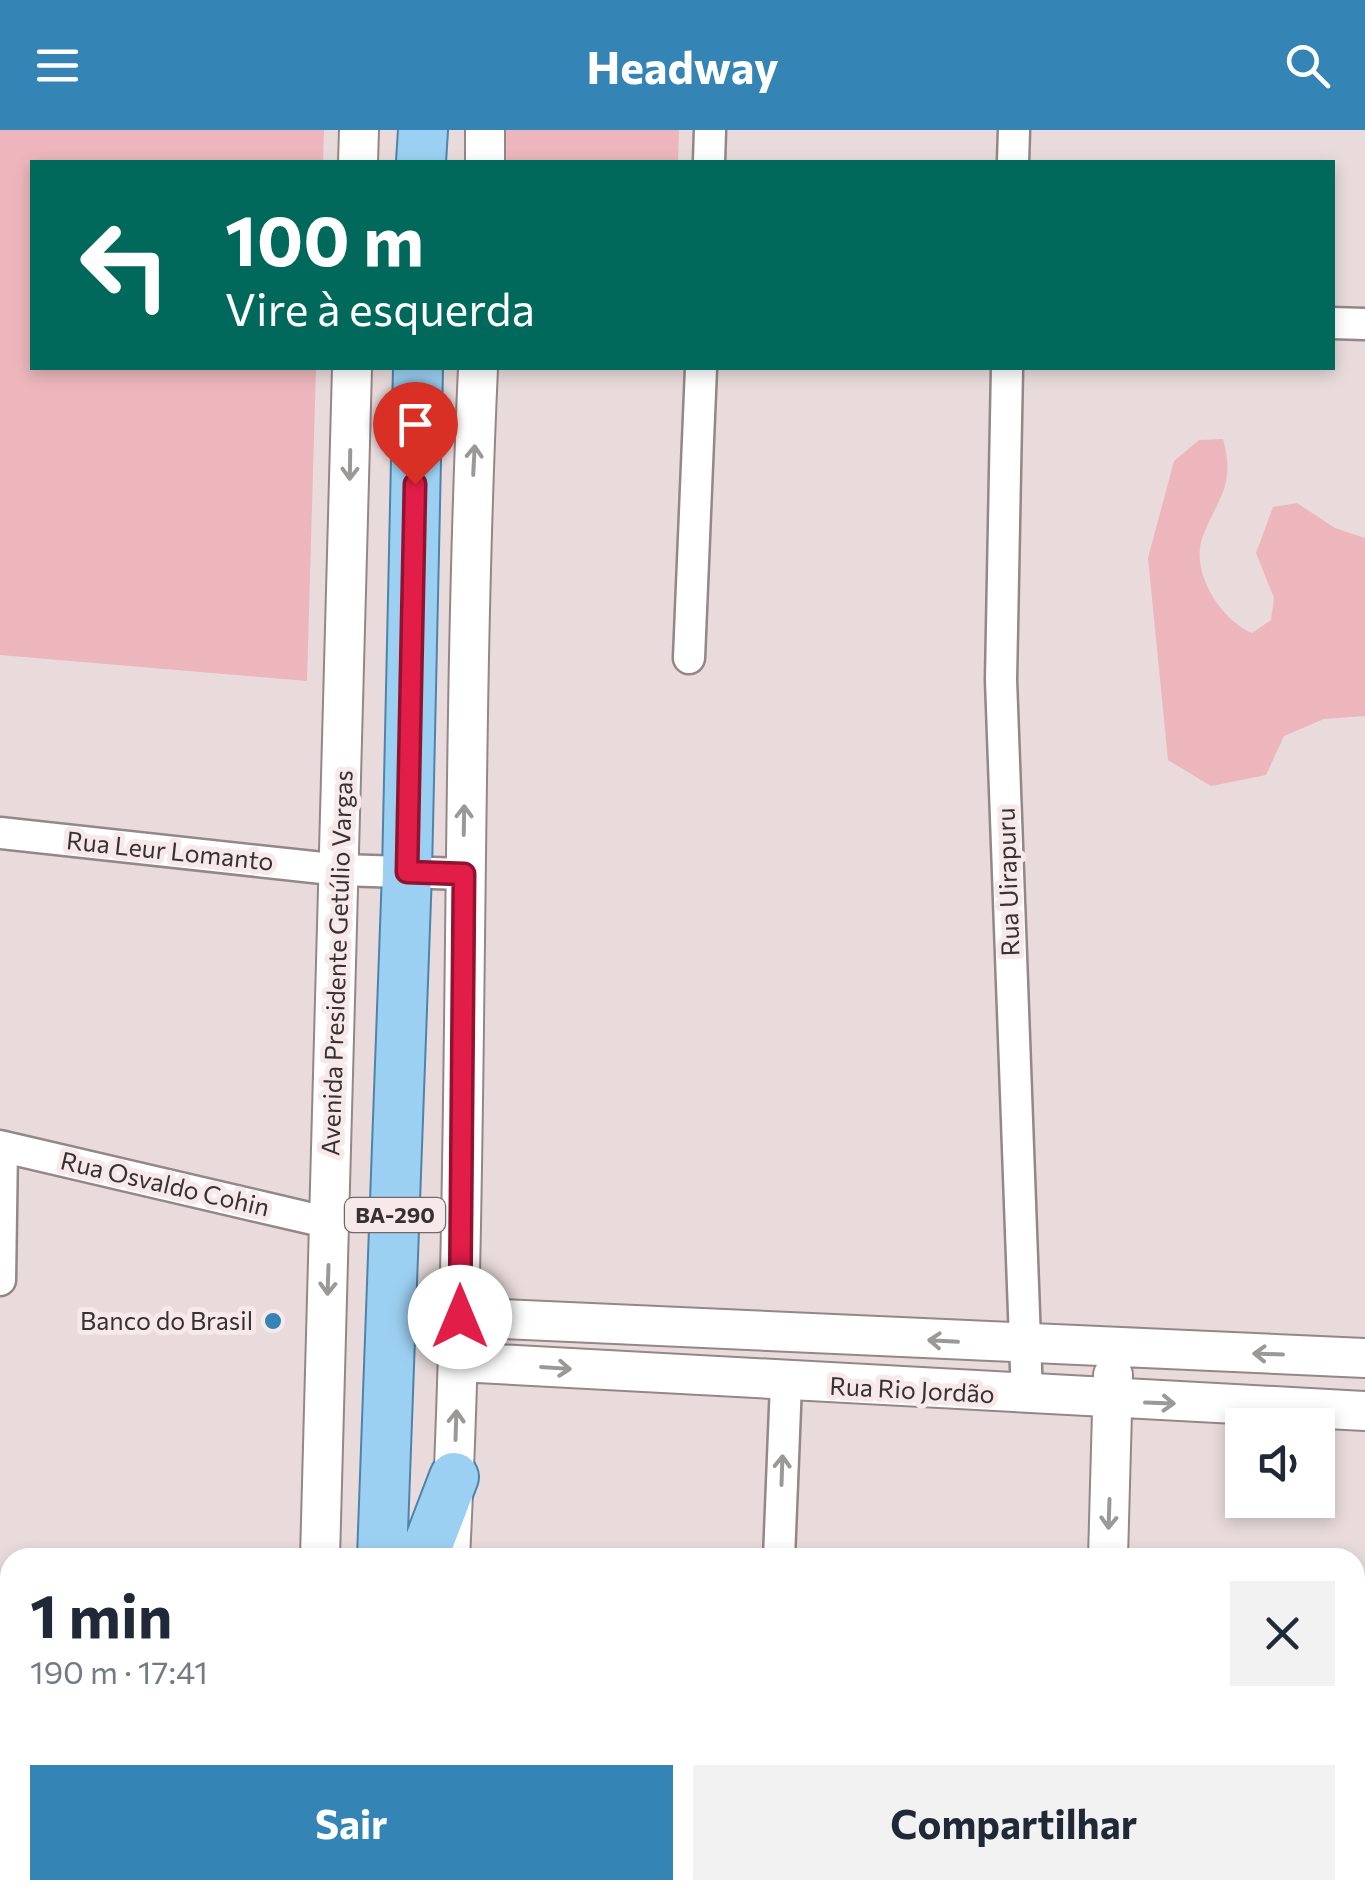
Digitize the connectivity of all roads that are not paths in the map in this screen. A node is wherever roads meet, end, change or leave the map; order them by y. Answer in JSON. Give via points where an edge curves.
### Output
{"nodes":[{"id":1,"x":359,"y":130,"type":"edge"},
{"id":2,"x":486,"y":130,"type":"edge"},
{"id":3,"x":710,"y":130,"type":"edge"},
{"id":4,"x":1014,"y":130,"type":"edge"},
{"id":5,"x":358,"y":160,"type":"edge"},
{"id":6,"x":485,"y":160,"type":"edge"},
{"id":7,"x":709,"y":160,"type":"edge"},
{"id":8,"x":1013,"y":160,"type":"edge"},
{"id":9,"x":1335,"y":323,"type":"edge"},
{"id":10,"x":1365,"y":324,"type":"edge"},
{"id":11,"x":352,"y":370,"type":"edge"},
{"id":12,"x":418,"y":370,"type":"edge"},
{"id":13,"x":478,"y":370,"type":"edge"},
{"id":14,"x":701,"y":370,"type":"edge"},
{"id":15,"x":1007,"y":370,"type":"edge"},
{"id":16,"x":689,"y":658,"type":"dead end"},
{"id":17,"x":0,"y":833,"type":"edge"},
{"id":18,"x":340,"y":870,"type":"junction"},
{"id":19,"x":407,"y":872,"type":"junction"},
{"id":20,"x":464,"y":874,"type":"junction"},
{"id":21,"x":1,"y":1146,"type":"edge"},
{"id":22,"x":330,"y":1223,"type":"junction"},
{"id":23,"x":0,"y":1280,"type":"edge"},
{"id":24,"x":460,"y":1317,"type":"junction"},
{"id":25,"x":1024,"y":1345,"type":"junction"},
{"id":26,"x":1114,"y":1348,"type":"junction"},
{"id":27,"x":1365,"y":1358,"type":"edge"},
{"id":28,"x":459,"y":1362,"type":"junction"},
{"id":29,"x":786,"y":1383,"type":"junction"},
{"id":30,"x":1027,"y":1396,"type":"junction"},
{"id":31,"x":1112,"y":1401,"type":"junction"},
{"id":32,"x":1365,"y":1412,"type":"edge"},
{"id":33,"x":454,"y":1477,"type":"junction"},
{"id":34,"x":320,"y":1548,"type":"edge"},
{"id":35,"x":382,"y":1548,"type":"edge"},
{"id":36,"x":427,"y":1548,"type":"edge"},
{"id":37,"x":450,"y":1548,"type":"edge"},
{"id":38,"x":779,"y":1548,"type":"edge"},
{"id":39,"x":1108,"y":1548,"type":"edge"}],
"edges":[{"from":1,"to":5,"type":"street"},
{"from":2,"to":6,"type":"street"},
{"from":3,"to":7,"type":"street"},
{"from":4,"to":8,"type":"street"},
{"from":9,"to":10,"type":"street"},
{"from":11,"to":18,"type":"street","name":"Avenida Presidente Getúlio Vargas","one_way":true},
{"from":12,"to":19,"type":"main road","number":"BA-290"},
{"from":20,"to":13,"type":"street","one_way":true},
{"from":14,"to":16,"type":"street"},
{"from":15,"to":25,"type":"street","name":"Rua Uirapuru","via":[[1001,680]]},
{"from":17,"to":18,"type":"street","name":"Rua Leur Lomanto"},
{"from":18,"to":19,"type":"street","name":"Rua Leur Lomanto"},
{"from":18,"to":22,"type":"street","name":"Avenida Presidente Getúlio Vargas"},
{"from":19,"to":20,"type":"street","name":"Rua Leur Lomanto"},
{"from":19,"to":35,"type":"main road","number":"BA-290"},
{"from":20,"to":24,"type":"street"},
{"from":21,"to":22,"type":"street","name":"Rua Osvaldo Cohin"},
{"from":21,"to":23,"type":"street"},
{"from":22,"to":34,"type":"street","name":"Avenida Presidente Getúlio Vargas","one_way":true},
{"from":25,"to":24,"type":"street","name":"Rua Rio Jordão","one_way":true},
{"from":24,"to":28,"type":"street"},
{"from":25,"to":26,"type":"street","name":"Rua Rio Jordão"},
{"from":25,"to":30,"type":"street","name":"Rua Uirapuru"},
{"from":27,"to":26,"type":"street","name":"Rua Rio Jordão","one_way":true},
{"from":26,"to":31,"type":"street"},
{"from":28,"to":29,"type":"street","name":"Rua Rio Jordão","one_way":true},
{"from":33,"to":28,"type":"street","one_way":true},
{"from":29,"to":30,"type":"street","name":"Rua Rio Jordão"},
{"from":38,"to":29,"type":"street","one_way":true},
{"from":30,"to":31,"type":"street","name":"Rua Rio Jordão"},
{"from":31,"to":32,"type":"street","name":"Rua Rio Jordão","one_way":true},
{"from":31,"to":39,"type":"street","one_way":true},
{"from":33,"to":36,"type":"main road"},
{"from":33,"to":37,"type":"street"}]}
